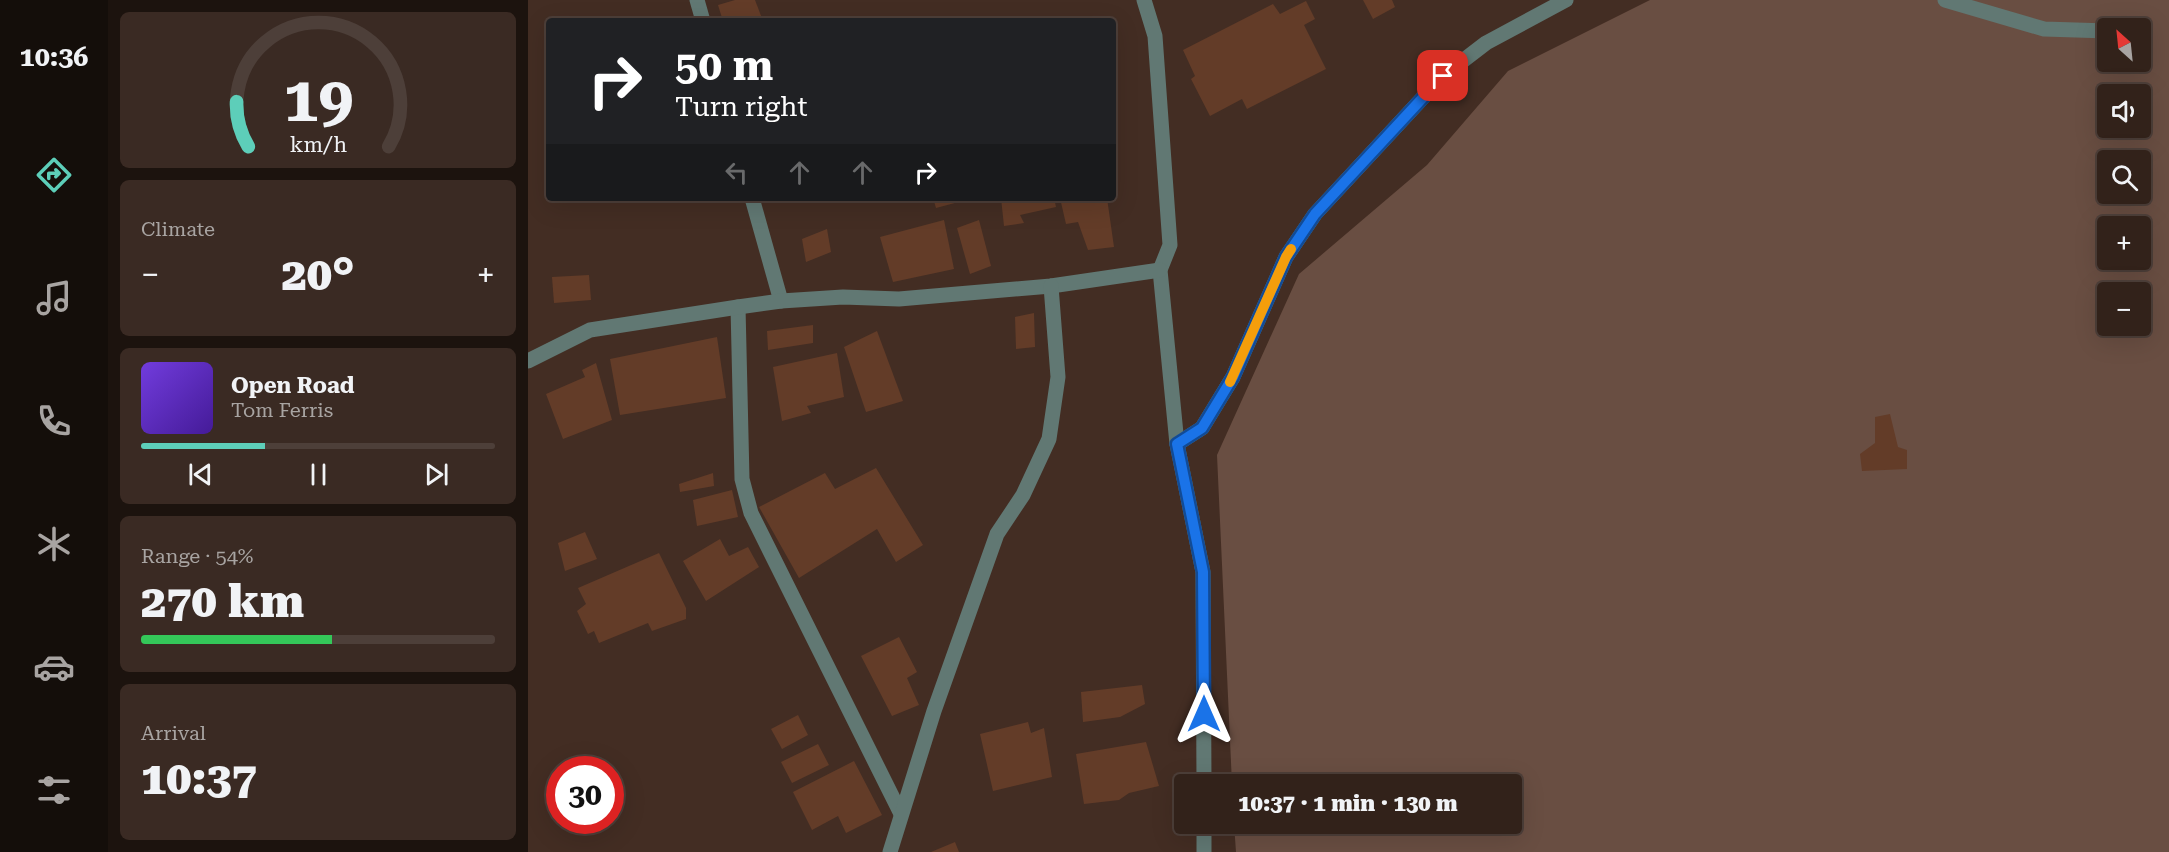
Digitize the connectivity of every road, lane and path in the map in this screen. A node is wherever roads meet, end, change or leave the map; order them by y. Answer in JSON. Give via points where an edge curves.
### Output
{"nodes":[{"id":1,"x":697,"y":0,"type":"edge"},
{"id":2,"x":1144,"y":0,"type":"edge"},
{"id":3,"x":1566,"y":0,"type":"edge"},
{"id":4,"x":1945,"y":0,"type":"edge"},
{"id":5,"x":702,"y":18,"type":"edge"},
{"id":6,"x":2097,"y":31,"type":"edge"},
{"id":7,"x":753,"y":201,"type":"edge"},
{"id":8,"x":1160,"y":270,"type":"junction"},
{"id":9,"x":1051,"y":286,"type":"junction"},
{"id":10,"x":781,"y":301,"type":"junction"},
{"id":11,"x":738,"y":307,"type":"junction"},
{"id":12,"x":528,"y":361,"type":"edge"},
{"id":13,"x":1177,"y":444,"type":"junction"},
{"id":14,"x":1204,"y":774,"type":"edge"},
{"id":15,"x":901,"y":814,"type":"junction"},
{"id":16,"x":1204,"y":834,"type":"edge"},
{"id":17,"x":890,"y":852,"type":"edge"},
{"id":18,"x":1204,"y":852,"type":"edge"}],
"edges":[{"from":1,"to":5,"type":"street"},
{"from":2,"to":8,"type":"street","via":[[1155,36],[1170,245]]},
{"from":3,"to":13,"type":"street","via":[[1486,42],[1443,76],[1315,214],[1286,257],[1233,377],[1202,428]]},
{"from":4,"to":6,"type":"street","via":[[2044,29]]},
{"from":7,"to":10,"type":"street"},
{"from":8,"to":9,"type":"street"},
{"from":8,"to":13,"type":"street"},
{"from":9,"to":10,"type":"street","via":[[899,299]]},
{"from":9,"to":15,"type":"street","via":[[1059,377],[1049,439],[1023,495],[997,534]]},
{"from":10,"to":11,"type":"street"},
{"from":11,"to":12,"type":"street","via":[[590,330]]},
{"from":11,"to":15,"type":"street","via":[[742,479],[751,513]]},
{"from":13,"to":14,"type":"street","via":[[1203,572]]},
{"from":15,"to":17,"type":"street"},
{"from":16,"to":18,"type":"street"}]}
